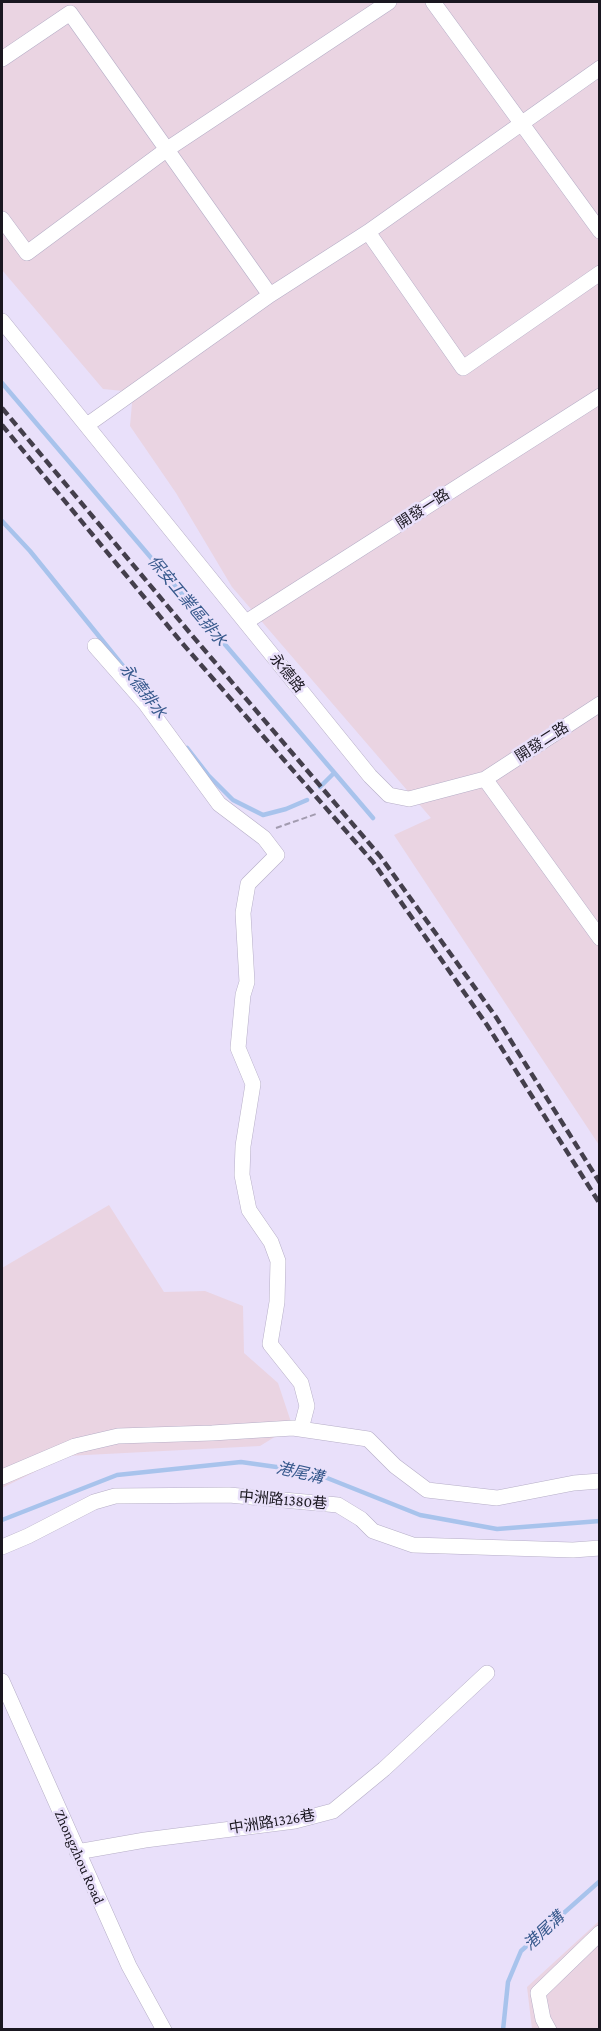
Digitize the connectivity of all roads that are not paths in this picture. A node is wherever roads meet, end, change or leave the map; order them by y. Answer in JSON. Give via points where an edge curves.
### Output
{"nodes":[{"id":1,"x":389,"y":2,"type":"edge"},
{"id":2,"x":433,"y":2,"type":"edge"},
{"id":3,"x":2,"y":59,"type":"edge"},
{"id":4,"x":600,"y":68,"type":"edge"},
{"id":5,"x":520,"y":122,"type":"junction"},
{"id":6,"x":166,"y":150,"type":"junction"},
{"id":7,"x":2,"y":219,"type":"edge"},
{"id":8,"x":600,"y":231,"type":"edge"},
{"id":9,"x":368,"y":232,"type":"junction"},
{"id":10,"x":600,"y":273,"type":"edge"},
{"id":11,"x":270,"y":295,"type":"junction"},
{"id":12,"x":2,"y":321,"type":"edge"},
{"id":13,"x":600,"y":396,"type":"edge"},
{"id":14,"x":87,"y":425,"type":"junction"},
{"id":15,"x":246,"y":622,"type":"junction"},
{"id":16,"x":95,"y":646,"type":"dead end"},
{"id":17,"x":600,"y":704,"type":"edge"},
{"id":18,"x":485,"y":779,"type":"junction"},
{"id":19,"x":600,"y":938,"type":"edge"},
{"id":20,"x":301,"y":1429,"type":"junction"},
{"id":21,"x":2,"y":1477,"type":"edge"},
{"id":22,"x":600,"y":1481,"type":"edge"},
{"id":23,"x":2,"y":1547,"type":"edge"},
{"id":24,"x":600,"y":1548,"type":"edge"},
{"id":25,"x":487,"y":1673,"type":"dead end"},
{"id":26,"x":2,"y":1681,"type":"edge"},
{"id":27,"x":77,"y":1852,"type":"junction"},
{"id":28,"x":600,"y":1933,"type":"edge"},
{"id":29,"x":164,"y":2030,"type":"edge"},
{"id":30,"x":549,"y":2030,"type":"edge"}],
"edges":[{"from":1,"to":6,"type":"street"},
{"from":2,"to":5,"type":"street"},
{"from":3,"to":6,"type":"street","via":[[70,13]]},
{"from":4,"to":5,"type":"street"},
{"from":5,"to":8,"type":"street"},
{"from":5,"to":9,"type":"street"},
{"from":6,"to":7,"type":"street","via":[[27,253]]},
{"from":6,"to":11,"type":"street"},
{"from":9,"to":10,"type":"street","via":[[463,369]]},
{"from":9,"to":11,"type":"street"},
{"from":11,"to":14,"type":"street"},
{"from":12,"to":14,"type":"street","name":"永德路"},
{"from":13,"to":15,"type":"street","name":"開發一路"},
{"from":14,"to":15,"type":"street","name":"永德路"},
{"from":15,"to":18,"type":"street","name":"永德路","via":[[389,795],[409,799]]},
{"from":16,"to":20,"type":"street","via":[[145,703],[219,804],[264,838],[277,855],[248,884],[243,912],[247,982],[238,1048],[252,1084],[242,1175],[249,1210],[271,1242],[278,1261],[270,1344],[301,1383],[307,1406]]},
{"from":17,"to":18,"type":"street","name":"開發二路"},
{"from":18,"to":19,"type":"street"},
{"from":20,"to":21,"type":"street","via":[[118,1436],[75,1446]]},
{"from":20,"to":22,"type":"street","via":[[368,1439],[395,1466],[428,1490],[497,1498]]},
{"from":23,"to":24,"type":"street","name":"中洲路1380巷","via":[[94,1502],[115,1496],[228,1495],[338,1505],[373,1531],[413,1545]]},
{"from":25,"to":27,"type":"street","name":"中洲路1326巷","via":[[384,1770],[333,1811],[295,1821]]},
{"from":26,"to":27,"type":"street","name":"Zhongzhou Road"},
{"from":27,"to":29,"type":"street","name":"Zhongzhou Road","via":[[129,1966]]},
{"from":28,"to":30,"type":"street","via":[[538,1993]]}]}
